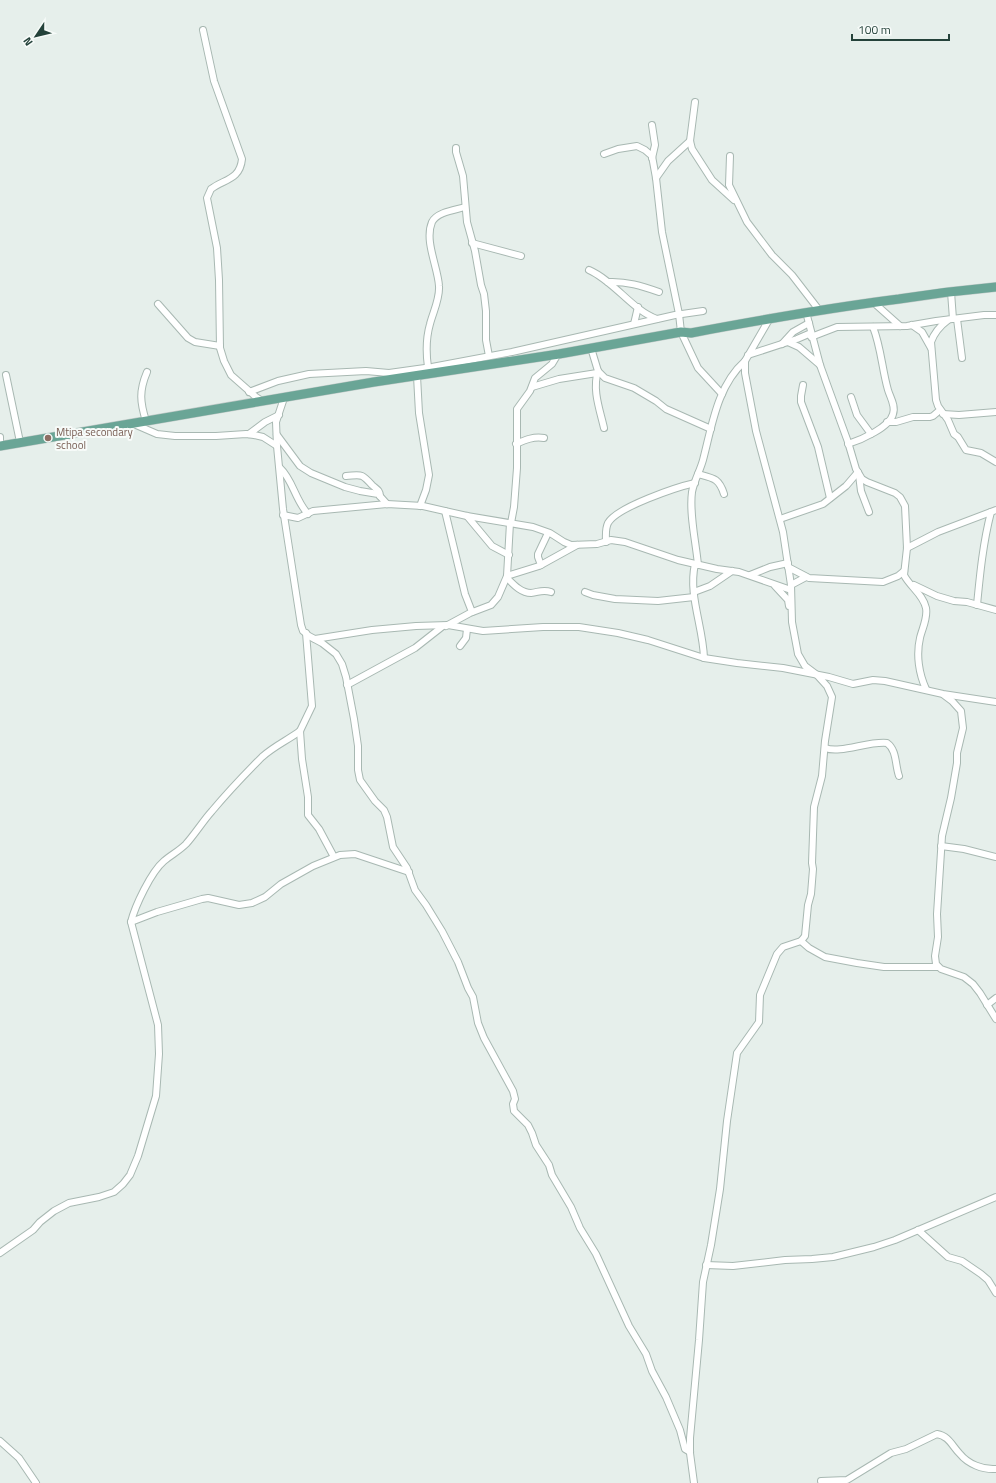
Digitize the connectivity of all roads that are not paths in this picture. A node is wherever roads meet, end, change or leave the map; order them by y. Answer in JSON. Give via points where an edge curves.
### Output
{"nodes":[{"id":1,"x":203,"y":30,"type":"dead end"},
{"id":2,"x":695,"y":102,"type":"dead end"},
{"id":3,"x":652,"y":125,"type":"dead end"},
{"id":4,"x":690,"y":142,"type":"junction"},
{"id":5,"x":456,"y":148,"type":"dead end"},
{"id":6,"x":604,"y":154,"type":"dead end"},
{"id":7,"x":730,"y":156,"type":"dead end"},
{"id":8,"x":652,"y":158,"type":"junction"},
{"id":9,"x":656,"y":178,"type":"junction"},
{"id":10,"x":736,"y":201,"type":"junction"},
{"id":11,"x":465,"y":207,"type":"junction"},
{"id":12,"x":472,"y":243,"type":"junction"},
{"id":13,"x":521,"y":256,"type":"dead end"},
{"id":14,"x":589,"y":270,"type":"dead end"},
{"id":15,"x":608,"y":282,"type":"junction"},
{"id":16,"x":995,"y":288,"type":"edge"},
{"id":17,"x":658,"y":292,"type":"dead end"},
{"id":18,"x":951,"y":292,"type":"junction"},
{"id":19,"x":873,"y":302,"type":"junction"},
{"id":20,"x":158,"y":304,"type":"dead end"},
{"id":21,"x":638,"y":306,"type":"junction"},
{"id":22,"x":818,"y":310,"type":"junction"},
{"id":23,"x":703,"y":311,"type":"dead end"},
{"id":24,"x":806,"y":312,"type":"junction"},
{"id":25,"x":679,"y":314,"type":"junction"},
{"id":26,"x":996,"y":315,"type":"edge"},
{"id":27,"x":771,"y":318,"type":"junction"},
{"id":28,"x":657,"y":319,"type":"junction"},
{"id":29,"x":953,"y":319,"type":"junction"},
{"id":30,"x":809,"y":323,"type":"junction"},
{"id":31,"x":634,"y":324,"type":"junction"},
{"id":32,"x":900,"y":326,"type":"junction"},
{"id":33,"x":912,"y":326,"type":"junction"},
{"id":34,"x":873,"y":327,"type":"junction"},
{"id":35,"x":681,"y":332,"type":"junction"},
{"id":36,"x":811,"y":335,"type":"junction"},
{"id":37,"x":785,"y":343,"type":"junction"},
{"id":38,"x":220,"y":346,"type":"junction"},
{"id":39,"x":591,"y":348,"type":"junction"},
{"id":40,"x":932,"y":350,"type":"junction"},
{"id":41,"x":558,"y":354,"type":"junction"},
{"id":42,"x":489,"y":356,"type":"junction"},
{"id":43,"x":746,"y":358,"type":"junction"},
{"id":44,"x":962,"y":358,"type":"dead end"},
{"id":45,"x":820,"y":365,"type":"junction"},
{"id":46,"x":428,"y":367,"type":"junction"},
{"id":47,"x":147,"y":372,"type":"dead end"},
{"id":48,"x":597,"y":372,"type":"junction"},
{"id":49,"x":6,"y":375,"type":"dead end"},
{"id":50,"x":417,"y":376,"type":"junction"},
{"id":51,"x":803,"y":385,"type":"dead end"},
{"id":52,"x":532,"y":387,"type":"junction"},
{"id":53,"x":249,"y":392,"type":"junction"},
{"id":54,"x":722,"y":394,"type":"junction"},
{"id":55,"x":851,"y":397,"type":"dead end"},
{"id":56,"x":284,"y":398,"type":"junction"},
{"id":57,"x":262,"y":401,"type":"junction"},
{"id":58,"x":942,"y":412,"type":"junction"},
{"id":59,"x":996,"y":412,"type":"edge"},
{"id":60,"x":279,"y":415,"type":"junction"},
{"id":61,"x":146,"y":421,"type":"junction"},
{"id":62,"x":887,"y":422,"type":"junction"},
{"id":63,"x":132,"y":423,"type":"junction"},
{"id":64,"x":604,"y":428,"type":"dead end"},
{"id":65,"x":710,"y":428,"type":"junction"},
{"id":66,"x":249,"y":434,"type":"junction"},
{"id":67,"x":871,"y":434,"type":"junction"},
{"id":68,"x":277,"y":435,"type":"junction"},
{"id":69,"x":0,"y":437,"type":"edge"},
{"id":70,"x":544,"y":438,"type":"dead end"},
{"id":71,"x":20,"y":442,"type":"junction"},
{"id":72,"x":0,"y":444,"type":"edge"},
{"id":73,"x":516,"y":444,"type":"junction"},
{"id":74,"x":848,"y":444,"type":"junction"},
{"id":75,"x":277,"y":446,"type":"junction"},
{"id":76,"x":996,"y":462,"type":"edge"},
{"id":77,"x":280,"y":468,"type":"junction"},
{"id":78,"x":698,"y":474,"type":"junction"},
{"id":79,"x":858,"y":474,"type":"junction"},
{"id":80,"x":346,"y":476,"type":"dead end"},
{"id":81,"x":695,"y":483,"type":"junction"},
{"id":82,"x":724,"y":494,"type":"dead end"},
{"id":83,"x":380,"y":496,"type":"junction"},
{"id":84,"x":830,"y":498,"type":"junction"},
{"id":85,"x":387,"y":504,"type":"junction"},
{"id":86,"x":420,"y":506,"type":"junction"},
{"id":87,"x":445,"y":511,"type":"junction"},
{"id":88,"x":994,"y":511,"type":"edge"},
{"id":89,"x":869,"y":512,"type":"dead end"},
{"id":90,"x":308,"y":514,"type":"junction"},
{"id":91,"x":283,"y":515,"type":"junction"},
{"id":92,"x":467,"y":516,"type":"junction"},
{"id":93,"x":780,"y":519,"type":"junction"},
{"id":94,"x":510,"y":523,"type":"junction"},
{"id":95,"x":548,"y":533,"type":"junction"},
{"id":96,"x":606,"y":542,"type":"junction"},
{"id":97,"x":578,"y":544,"type":"junction"},
{"id":98,"x":907,"y":548,"type":"junction"},
{"id":99,"x":509,"y":554,"type":"junction"},
{"id":100,"x":697,"y":564,"type":"junction"},
{"id":101,"x":541,"y":565,"type":"junction"},
{"id":102,"x":788,"y":565,"type":"junction"},
{"id":103,"x":732,"y":571,"type":"junction"},
{"id":104,"x":904,"y":571,"type":"junction"},
{"id":105,"x":750,"y":575,"type":"junction"},
{"id":106,"x":507,"y":577,"type":"junction"},
{"id":107,"x":806,"y":577,"type":"junction"},
{"id":108,"x":773,"y":584,"type":"junction"},
{"id":109,"x":912,"y":584,"type":"junction"},
{"id":110,"x":791,"y":588,"type":"junction"},
{"id":111,"x":551,"y":592,"type":"dead end"},
{"id":112,"x":585,"y":592,"type":"dead end"},
{"id":113,"x":694,"y":595,"type":"junction"},
{"id":114,"x":977,"y":605,"type":"junction"},
{"id":115,"x":996,"y":610,"type":"edge"},
{"id":116,"x":472,"y":612,"type":"junction"},
{"id":117,"x":791,"y":613,"type":"junction"},
{"id":118,"x":444,"y":626,"type":"junction"},
{"id":119,"x":467,"y":629,"type":"junction"},
{"id":120,"x":306,"y":633,"type":"junction"},
{"id":121,"x":315,"y":640,"type":"junction"},
{"id":122,"x":460,"y":646,"type":"dead end"},
{"id":123,"x":704,"y":658,"type":"junction"},
{"id":124,"x":817,"y":675,"type":"junction"},
{"id":125,"x":347,"y":686,"type":"junction"},
{"id":126,"x":926,"y":689,"type":"junction"},
{"id":127,"x":943,"y":694,"type":"junction"},
{"id":128,"x":996,"y":702,"type":"edge"},
{"id":129,"x":300,"y":731,"type":"junction"},
{"id":130,"x":825,"y":748,"type":"junction"},
{"id":131,"x":899,"y":776,"type":"dead end"},
{"id":132,"x":941,"y":846,"type":"junction"},
{"id":133,"x":334,"y":857,"type":"junction"},
{"id":134,"x":996,"y":857,"type":"edge"},
{"id":135,"x":409,"y":872,"type":"junction"},
{"id":136,"x":131,"y":922,"type":"junction"},
{"id":137,"x":801,"y":941,"type":"junction"},
{"id":138,"x":938,"y":968,"type":"junction"},
{"id":139,"x":996,"y":998,"type":"edge"},
{"id":140,"x":987,"y":1005,"type":"junction"},
{"id":141,"x":996,"y":1019,"type":"edge"},
{"id":142,"x":996,"y":1197,"type":"edge"},
{"id":143,"x":918,"y":1230,"type":"junction"},
{"id":144,"x":0,"y":1253,"type":"edge"},
{"id":145,"x":706,"y":1265,"type":"junction"},
{"id":146,"x":996,"y":1293,"type":"edge"},
{"id":147,"x":0,"y":1441,"type":"edge"},
{"id":148,"x":690,"y":1452,"type":"junction"},
{"id":149,"x":996,"y":1469,"type":"edge"},
{"id":150,"x":821,"y":1481,"type":"dead end"},
{"id":151,"x":36,"y":1483,"type":"edge"},
{"id":152,"x":694,"y":1483,"type":"edge"}],
"edges":[{"from":1,"to":38,"type":"street","via":[[214,81],[242,159],[238,172],[211,189],[207,198],[217,248]]},
{"from":2,"to":4,"type":"street"},
{"from":3,"to":8,"type":"street","via":[[655,145]]},
{"from":4,"to":9,"type":"street","via":[[668,161]]},
{"from":4,"to":10,"type":"street","via":[[712,180]]},
{"from":5,"to":11,"type":"street","via":[[463,176]]},
{"from":6,"to":8,"type":"street","via":[[637,146],[650,153]]},
{"from":7,"to":10,"type":"street","via":[[729,185]]},
{"from":8,"to":9,"type":"street"},
{"from":9,"to":25,"type":"street","via":[[662,232]]},
{"from":10,"to":22,"type":"street","via":[[760,240],[792,275]]},
{"from":11,"to":12,"type":"street"},
{"from":11,"to":46,"type":"street","via":[[445,213],[432,221],[431,252],[438,273],[439,288],[429,326],[426,352]]},
{"from":12,"to":13,"type":"street"},
{"from":12,"to":42,"type":"street","via":[[484,294]]},
{"from":14,"to":15,"type":"street"},
{"from":15,"to":17,"type":"street","via":[[631,283]]},
{"from":15,"to":21,"type":"street"},
{"from":16,"to":18,"type":"main road"},
{"from":18,"to":19,"type":"main road"},
{"from":18,"to":29,"type":"street"},
{"from":19,"to":22,"type":"main road"},
{"from":19,"to":32,"type":"street"},
{"from":20,"to":38,"type":"street","via":[[188,338],[195,342]]},
{"from":21,"to":28,"type":"street"},
{"from":21,"to":31,"type":"street"},
{"from":22,"to":24,"type":"main road"},
{"from":23,"to":25,"type":"street"},
{"from":24,"to":27,"type":"main road"},
{"from":24,"to":30,"type":"street"},
{"from":25,"to":28,"type":"street"},
{"from":25,"to":35,"type":"street"},
{"from":26,"to":29,"type":"street"},
{"from":27,"to":35,"type":"main road","via":[[691,333]]},
{"from":27,"to":43,"type":"street"},
{"from":28,"to":31,"type":"street"},
{"from":29,"to":33,"type":"street"},
{"from":29,"to":40,"type":"street","via":[[943,324],[933,336]]},
{"from":29,"to":44,"type":"street"},
{"from":30,"to":36,"type":"street"},
{"from":30,"to":37,"type":"street","via":[[793,332]]},
{"from":31,"to":42,"type":"street"},
{"from":32,"to":33,"type":"street"},
{"from":32,"to":34,"type":"street"},
{"from":33,"to":40,"type":"street","via":[[922,332]]},
{"from":34,"to":36,"type":"street","via":[[837,327]]},
{"from":34,"to":62,"type":"street","via":[[894,407],[894,413]]},
{"from":35,"to":39,"type":"main road"},
{"from":35,"to":54,"type":"street","via":[[698,368]]},
{"from":36,"to":37,"type":"street"},
{"from":36,"to":45,"type":"street"},
{"from":37,"to":43,"type":"street"},
{"from":37,"to":45,"type":"street","via":[[799,348]]},
{"from":38,"to":53,"type":"street","via":[[231,375]]},
{"from":39,"to":41,"type":"main road"},
{"from":39,"to":48,"type":"street"},
{"from":40,"to":58,"type":"street","via":[[934,394]]},
{"from":41,"to":50,"type":"main road"},
{"from":41,"to":52,"type":"street","via":[[552,364],[535,378]]},
{"from":42,"to":46,"type":"street"},
{"from":43,"to":54,"type":"street"},
{"from":43,"to":93,"type":"street","via":[[745,373],[756,431]]},
{"from":45,"to":74,"type":"street"},
{"from":46,"to":53,"type":"street","via":[[389,373],[366,370],[309,374],[278,380]]},
{"from":47,"to":61,"type":"street","via":[[140,396]]},
{"from":48,"to":52,"type":"street"},
{"from":48,"to":64,"type":"street","via":[[598,401]]},
{"from":48,"to":65,"type":"street","via":[[605,378],[634,388],[666,409]]},
{"from":49,"to":71,"type":"street"},
{"from":50,"to":56,"type":"main road"},
{"from":50,"to":86,"type":"street","via":[[419,413],[429,475]]},
{"from":51,"to":84,"type":"street","via":[[801,402],[818,447]]},
{"from":52,"to":73,"type":"street","via":[[516,409]]},
{"from":53,"to":57,"type":"street"},
{"from":54,"to":65,"type":"street"},
{"from":55,"to":67,"type":"street","via":[[857,414]]},
{"from":56,"to":57,"type":"main road"},
{"from":56,"to":60,"type":"street"},
{"from":57,"to":61,"type":"main road"},
{"from":58,"to":59,"type":"street","via":[[959,415]]},
{"from":58,"to":62,"type":"street","via":[[930,417]]},
{"from":58,"to":76,"type":"street","via":[[966,450]]},
{"from":60,"to":66,"type":"street"},
{"from":60,"to":68,"type":"street","via":[[276,422]]},
{"from":61,"to":63,"type":"main road"},
{"from":62,"to":67,"type":"street"},
{"from":63,"to":66,"type":"street","via":[[157,434],[175,436]]},
{"from":63,"to":71,"type":"main road"},
{"from":65,"to":78,"type":"street"},
{"from":66,"to":75,"type":"street"},
{"from":67,"to":74,"type":"street"},
{"from":68,"to":75,"type":"street"},
{"from":68,"to":83,"type":"street","via":[[296,461],[311,473],[345,487]]},
{"from":69,"to":72,"type":"street"},
{"from":70,"to":73,"type":"street","via":[[528,439]]},
{"from":71,"to":72,"type":"main road"},
{"from":73,"to":94,"type":"street","via":[[517,468]]},
{"from":74,"to":79,"type":"street"},
{"from":75,"to":77,"type":"street"},
{"from":77,"to":90,"type":"street"},
{"from":77,"to":91,"type":"street"},
{"from":78,"to":81,"type":"street"},
{"from":78,"to":82,"type":"street","via":[[714,478]]},
{"from":79,"to":84,"type":"street"},
{"from":79,"to":89,"type":"street"},
{"from":79,"to":98,"type":"street","via":[[867,482],[900,497],[905,506]]},
{"from":80,"to":83,"type":"street","via":[[365,477],[379,490]]},
{"from":81,"to":96,"type":"street","via":[[680,486],[621,511],[608,523]]},
{"from":81,"to":100,"type":"street","via":[[692,491],[692,508]]},
{"from":83,"to":85,"type":"street"},
{"from":84,"to":93,"type":"street","via":[[823,504]]},
{"from":85,"to":86,"type":"street"},
{"from":85,"to":90,"type":"street","via":[[313,511]]},
{"from":86,"to":87,"type":"street"},
{"from":87,"to":92,"type":"street"},
{"from":87,"to":116,"type":"street","via":[[465,594]]},
{"from":88,"to":98,"type":"street","via":[[938,532]]},
{"from":88,"to":114,"type":"street","via":[[985,535]]},
{"from":90,"to":91,"type":"street","via":[[298,518]]},
{"from":91,"to":120,"type":"street","via":[[297,605],[301,625]]},
{"from":92,"to":94,"type":"street"},
{"from":92,"to":99,"type":"street","via":[[492,546]]},
{"from":93,"to":102,"type":"street"},
{"from":94,"to":95,"type":"street"},
{"from":94,"to":99,"type":"street"},
{"from":95,"to":97,"type":"street","via":[[571,545]]},
{"from":95,"to":101,"type":"street","via":[[538,554]]},
{"from":96,"to":97,"type":"street"},
{"from":96,"to":100,"type":"street","via":[[625,542]]},
{"from":97,"to":101,"type":"street"},
{"from":98,"to":104,"type":"street"},
{"from":99,"to":106,"type":"street"},
{"from":100,"to":103,"type":"street"},
{"from":100,"to":113,"type":"street","via":[[693,582]]},
{"from":101,"to":106,"type":"street"},
{"from":102,"to":105,"type":"street","via":[[770,567]]},
{"from":102,"to":107,"type":"street"},
{"from":102,"to":110,"type":"street"},
{"from":103,"to":105,"type":"street"},
{"from":103,"to":113,"type":"street"},
{"from":104,"to":107,"type":"street","via":[[883,582]]},
{"from":104,"to":109,"type":"street"},
{"from":105,"to":108,"type":"street"},
{"from":106,"to":111,"type":"street","via":[[523,591]]},
{"from":106,"to":116,"type":"street","via":[[494,602]]},
{"from":107,"to":110,"type":"street"},
{"from":108,"to":110,"type":"street"},
{"from":108,"to":117,"type":"street","via":[[788,600]]},
{"from":109,"to":114,"type":"street","via":[[937,596]]},
{"from":109,"to":126,"type":"street","via":[[926,611],[919,655],[922,680]]},
{"from":110,"to":117,"type":"street"},
{"from":112,"to":113,"type":"street","via":[[615,599],[658,602]]},
{"from":113,"to":123,"type":"street","via":[[701,626]]},
{"from":114,"to":115,"type":"street"},
{"from":116,"to":118,"type":"street"},
{"from":117,"to":124,"type":"street","via":[[798,654],[805,666]]},
{"from":118,"to":119,"type":"street"},
{"from":118,"to":121,"type":"street","via":[[394,627]]},
{"from":118,"to":125,"type":"street","via":[[415,648]]},
{"from":119,"to":122,"type":"street","via":[[466,638]]},
{"from":119,"to":123,"type":"street","via":[[483,631],[542,626],[579,627],[648,640]]},
{"from":120,"to":121,"type":"street"},
{"from":120,"to":129,"type":"street","via":[[312,706]]},
{"from":121,"to":125,"type":"street","via":[[336,654],[342,664]]},
{"from":123,"to":124,"type":"street"},
{"from":124,"to":126,"type":"street","via":[[853,684],[872,680]]},
{"from":124,"to":130,"type":"street","via":[[829,689],[832,697]]},
{"from":125,"to":135,"type":"street","via":[[358,746],[360,780],[386,813],[393,847]]},
{"from":126,"to":127,"type":"street"},
{"from":127,"to":128,"type":"street"},
{"from":127,"to":132,"type":"street","via":[[961,711],[963,728]]},
{"from":129,"to":133,"type":"street","via":[[308,814]]},
{"from":129,"to":136,"type":"street","via":[[263,757],[211,811],[186,844],[163,861],[133,913]]},
{"from":130,"to":131,"type":"street","via":[[834,750],[863,744],[887,743],[895,756]]},
{"from":130,"to":137,"type":"street","via":[[822,776],[814,807],[811,894],[805,936]]},
{"from":132,"to":134,"type":"street"},
{"from":132,"to":138,"type":"street","via":[[935,956]]},
{"from":133,"to":135,"type":"street","via":[[355,854]]},
{"from":133,"to":136,"type":"street","via":[[313,866],[252,903],[239,904],[202,898]]},
{"from":135,"to":148,"type":"street","via":[[415,890],[426,904],[458,962],[473,997],[484,1038],[513,1091],[514,1111],[528,1125],[536,1145],[550,1165],[552,1175],[596,1254],[629,1326],[646,1354],[675,1418],[685,1448]]},
{"from":136,"to":144,"type":"street","via":[[158,1025],[159,1054],[156,1096],[138,1156],[130,1175],[114,1192],[69,1203],[54,1211],[33,1230]]},
{"from":137,"to":138,"type":"street","via":[[825,956],[851,962],[884,967]]},
{"from":137,"to":145,"type":"street","via":[[783,947],[777,954],[760,995],[759,1022],[737,1053],[720,1189]]},
{"from":138,"to":140,"type":"street","via":[[969,980]]},
{"from":139,"to":140,"type":"street"},
{"from":140,"to":141,"type":"street"},
{"from":142,"to":143,"type":"street"},
{"from":143,"to":145,"type":"street","via":[[874,1247],[833,1256],[733,1266]]},
{"from":143,"to":146,"type":"street","via":[[948,1257],[962,1261],[981,1274]]},
{"from":145,"to":148,"type":"street"},
{"from":147,"to":151,"type":"street","via":[[19,1458]]},
{"from":148,"to":152,"type":"street"},
{"from":149,"to":150,"type":"street","via":[[982,1468],[966,1460],[948,1438],[937,1434],[906,1449],[891,1453],[850,1478]]}]}
